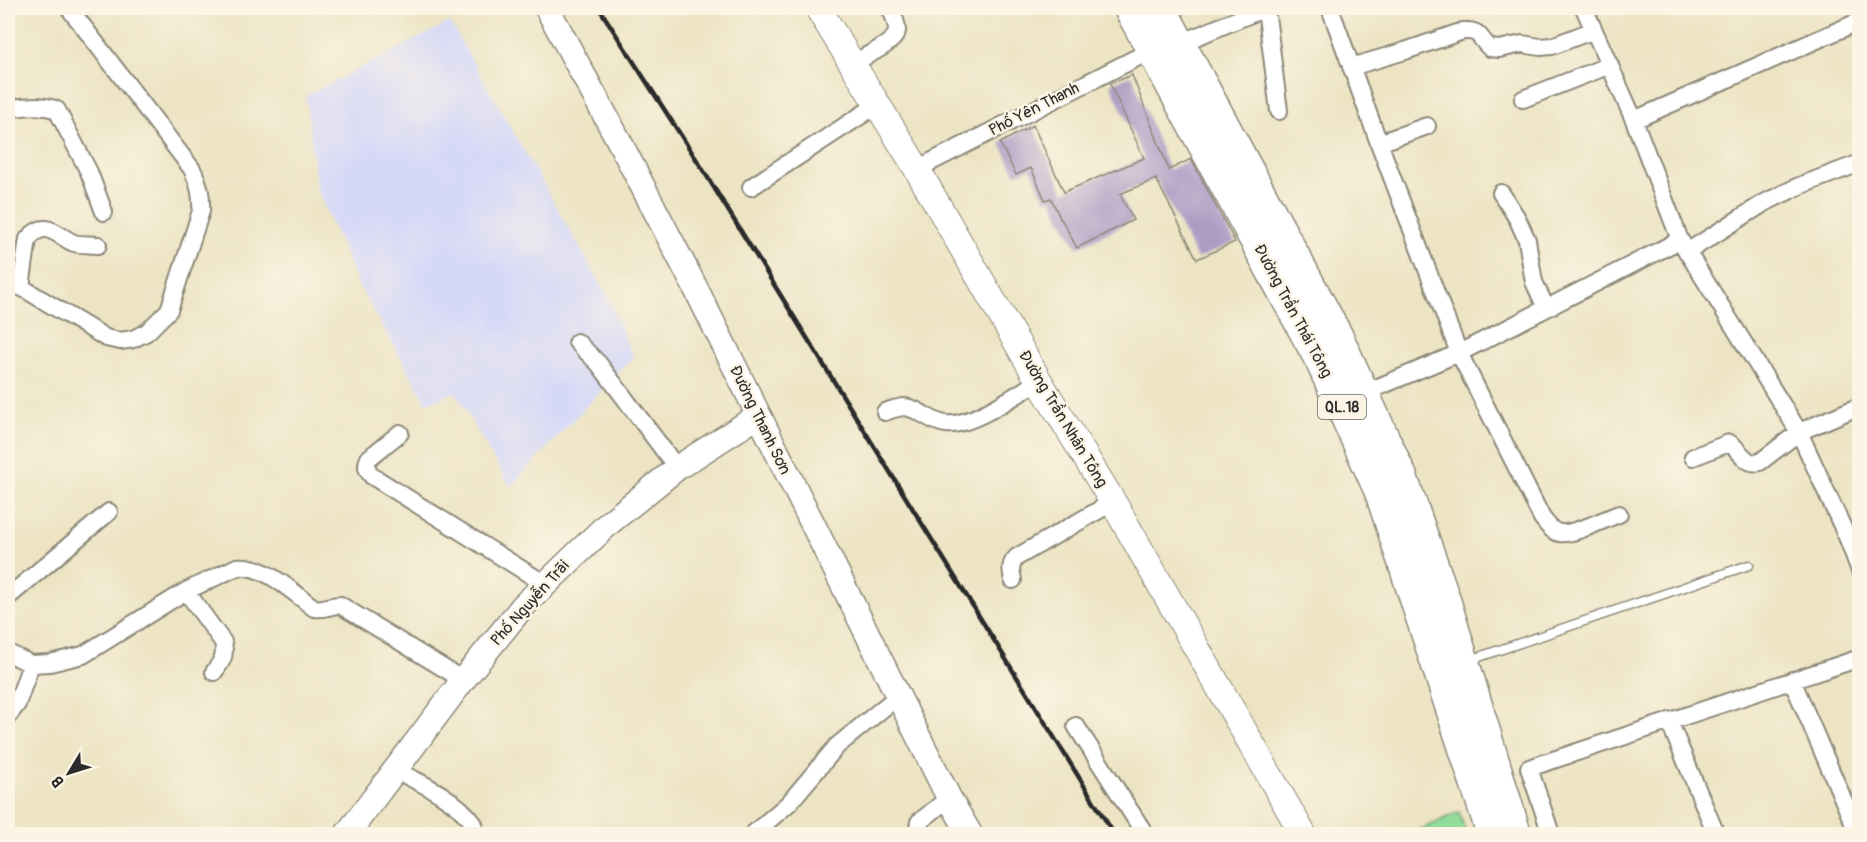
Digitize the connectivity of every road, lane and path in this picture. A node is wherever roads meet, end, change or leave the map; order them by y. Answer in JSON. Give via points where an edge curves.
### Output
{"nodes":[{"id":1,"x":69,"y":8,"type":"edge"},
{"id":2,"x":547,"y":8,"type":"edge"},
{"id":3,"x":818,"y":8,"type":"edge"},
{"id":4,"x":890,"y":8,"type":"edge"},
{"id":5,"x":1129,"y":8,"type":"edge"},
{"id":6,"x":1161,"y":8,"type":"edge"},
{"id":7,"x":1265,"y":8,"type":"edge"},
{"id":8,"x":1330,"y":8,"type":"edge"},
{"id":9,"x":1584,"y":8,"type":"edge"},
{"id":10,"x":1860,"y":21,"type":"edge"},
{"id":11,"x":1594,"y":30,"type":"junction"},
{"id":12,"x":1181,"y":43,"type":"junction"},
{"id":13,"x":1152,"y":50,"type":"junction"},
{"id":14,"x":852,"y":63,"type":"junction"},
{"id":15,"x":1610,"y":65,"type":"junction"},
{"id":16,"x":1351,"y":67,"type":"junction"},
{"id":17,"x":1523,"y":99,"type":"dead end"},
{"id":18,"x":877,"y":105,"type":"junction"},
{"id":19,"x":8,"y":109,"type":"edge"},
{"id":20,"x":1279,"y":111,"type":"dead end"},
{"id":21,"x":1634,"y":120,"type":"junction"},
{"id":22,"x":1426,"y":126,"type":"dead end"},
{"id":23,"x":1378,"y":143,"type":"junction"},
{"id":24,"x":1860,"y":163,"type":"edge"},
{"id":25,"x":917,"y":169,"type":"junction"},
{"id":26,"x":752,"y":187,"type":"dead end"},
{"id":27,"x":1501,"y":193,"type":"dead end"},
{"id":28,"x":104,"y":212,"type":"dead end"},
{"id":29,"x":1269,"y":236,"type":"junction"},
{"id":30,"x":98,"y":245,"type":"dead end"},
{"id":31,"x":1684,"y":246,"type":"junction"},
{"id":32,"x":14,"y":287,"type":"edge"},
{"id":33,"x":1546,"y":308,"type":"junction"},
{"id":34,"x":578,"y":342,"type":"dead end"},
{"id":35,"x":1459,"y":353,"type":"junction"},
{"id":36,"x":1040,"y":381,"type":"junction"},
{"id":37,"x":1364,"y":393,"type":"junction"},
{"id":38,"x":1860,"y":406,"type":"edge"},
{"id":39,"x":885,"y":412,"type":"dead end"},
{"id":40,"x":758,"y":416,"type":"junction"},
{"id":41,"x":1799,"y":432,"type":"junction"},
{"id":42,"x":400,"y":433,"type":"dead end"},
{"id":43,"x":1693,"y":457,"type":"dead end"},
{"id":44,"x":677,"y":468,"type":"junction"},
{"id":45,"x":1113,"y":502,"type":"junction"},
{"id":46,"x":109,"y":512,"type":"dead end"},
{"id":47,"x":1618,"y":514,"type":"dead end"},
{"id":48,"x":1854,"y":538,"type":"edge"},
{"id":49,"x":1749,"y":565,"type":"dead end"},
{"id":50,"x":1860,"y":571,"type":"edge"},
{"id":51,"x":1013,"y":580,"type":"dead end"},
{"id":52,"x":546,"y":584,"type":"junction"},
{"id":53,"x":186,"y":591,"type":"junction"},
{"id":54,"x":8,"y":597,"type":"edge"},
{"id":55,"x":8,"y":653,"type":"edge"},
{"id":56,"x":1860,"y":658,"type":"edge"},
{"id":57,"x":1464,"y":662,"type":"junction"},
{"id":58,"x":31,"y":664,"type":"junction"},
{"id":59,"x":214,"y":672,"type":"dead end"},
{"id":60,"x":463,"y":680,"type":"junction"},
{"id":61,"x":1792,"y":680,"type":"junction"},
{"id":62,"x":898,"y":696,"type":"junction"},
{"id":63,"x":8,"y":716,"type":"edge"},
{"id":64,"x":1669,"y":721,"type":"junction"},
{"id":65,"x":1076,"y":726,"type":"dead end"},
{"id":66,"x":395,"y":770,"type":"junction"},
{"id":67,"x":949,"y":798,"type":"junction"},
{"id":68,"x":347,"y":834,"type":"edge"},
{"id":69,"x":472,"y":834,"type":"edge"},
{"id":70,"x":753,"y":834,"type":"edge"},
{"id":71,"x":917,"y":834,"type":"edge"},
{"id":72,"x":970,"y":834,"type":"edge"},
{"id":73,"x":1145,"y":834,"type":"edge"},
{"id":74,"x":1304,"y":834,"type":"edge"},
{"id":75,"x":1492,"y":834,"type":"edge"},
{"id":76,"x":1516,"y":834,"type":"edge"},
{"id":77,"x":1551,"y":834,"type":"edge"},
{"id":78,"x":1716,"y":834,"type":"edge"},
{"id":79,"x":1858,"y":834,"type":"edge"}],
"edges":[{"from":1,"to":32,"type":"street","via":[[192,169],[202,197],[201,212],[169,310],[147,332],[133,339],[106,338]]},
{"from":2,"to":40,"type":"street","name":"Đường Thanh Sơn","via":[[694,285]]},
{"from":3,"to":14,"type":"main road","name":"Đường Trần Nhân Tông"},
{"from":4,"to":14,"type":"street","via":[[895,37]]},
{"from":5,"to":13,"type":"highway","name":"Đường Trần Thái Tông","number":"QL.18"},
{"from":6,"to":12,"type":"highway","name":"Đường Trần Thái Tông","number":"QL.18"},
{"from":7,"to":12,"type":"street"},
{"from":7,"to":20,"type":"street"},
{"from":8,"to":16,"type":"street"},
{"from":9,"to":11,"type":"street"},
{"from":10,"to":21,"type":"street"},
{"from":11,"to":15,"type":"street"},
{"from":11,"to":16,"type":"street","via":[[1552,45],[1522,44],[1499,49],[1490,48],[1477,32],[1463,31]]},
{"from":12,"to":29,"type":"highway","name":"Đường Trần Thái Tông","number":"QL.18"},
{"from":13,"to":25,"type":"street","name":"Phố Yên Thanh"},
{"from":13,"to":29,"type":"highway","name":"Đường Trần Thái Tông","number":"QL.18"},
{"from":14,"to":18,"type":"main road","name":"Đường Trần Nhân Tông"},
{"from":15,"to":17,"type":"street"},
{"from":15,"to":21,"type":"street"},
{"from":16,"to":23,"type":"street"},
{"from":18,"to":25,"type":"main road","name":"Đường Trần Nhân Tông"},
{"from":18,"to":26,"type":"street"},
{"from":19,"to":28,"type":"street","via":[[48,106],[57,110],[89,172]]},
{"from":21,"to":31,"type":"street"},
{"from":22,"to":23,"type":"street"},
{"from":23,"to":35,"type":"street"},
{"from":24,"to":31,"type":"street","via":[[1799,186]]},
{"from":25,"to":36,"type":"main road","name":"Đường Trần Nhân Tông"},
{"from":27,"to":33,"type":"street","via":[[1527,240],[1534,282]]},
{"from":29,"to":37,"type":"highway","name":"Đường Trần Thái Tông","number":"QL.18","via":[[1338,337]]},
{"from":29,"to":75,"type":"highway","name":"Đường Trần Thái Tông","number":"QL.18","via":[[1380,492]]},
{"from":30,"to":32,"type":"street","via":[[74,243],[53,230],[40,229],[28,239]]},
{"from":31,"to":33,"type":"street"},
{"from":31,"to":41,"type":"street"},
{"from":33,"to":35,"type":"street"},
{"from":34,"to":44,"type":"street"},
{"from":35,"to":37,"type":"street"},
{"from":35,"to":47,"type":"street","via":[[1550,529],[1572,532]]},
{"from":36,"to":39,"type":"street","via":[[957,425],[943,424],[908,408]]},
{"from":36,"to":45,"type":"main road","name":"Đường Trần Nhân Tông"},
{"from":37,"to":57,"type":"highway","name":"Đường Trần Thái Tông","number":"QL.18","via":[[1402,477]]},
{"from":38,"to":41,"type":"street"},
{"from":40,"to":44,"type":"street","name":"Phố Nguyễn Trãi"},
{"from":40,"to":62,"type":"street","name":"Đường Thanh Sơn"},
{"from":41,"to":43,"type":"street","via":[[1754,464],[1729,443]]},
{"from":41,"to":48,"type":"street"},
{"from":42,"to":52,"type":"street","via":[[366,463],[372,476]]},
{"from":44,"to":52,"type":"street","name":"Phố Nguyễn Trãi","via":[[609,523]]},
{"from":45,"to":51,"type":"street","via":[[1017,557],[1012,562]]},
{"from":45,"to":74,"type":"main road","name":"Đường Trần Nhân Tông"},
{"from":46,"to":54,"type":"street"},
{"from":48,"to":50,"type":"street"},
{"from":49,"to":57,"type":"lane"},
{"from":52,"to":60,"type":"street","name":"Phố Nguyễn Trãi","via":[[523,606]]},
{"from":53,"to":58,"type":"street","via":[[83,655]]},
{"from":53,"to":59,"type":"street","via":[[223,642],[224,658]]},
{"from":53,"to":60,"type":"street","via":[[237,567],[256,568],[314,608],[340,605]]},
{"from":55,"to":58,"type":"street"},
{"from":56,"to":61,"type":"street"},
{"from":57,"to":76,"type":"highway","name":"Đường Trần Thái Tông","number":"QL.18"},
{"from":58,"to":63,"type":"street","via":[[17,704]]},
{"from":60,"to":66,"type":"street","name":"Phố Nguyễn Trãi"},
{"from":61,"to":64,"type":"street"},
{"from":61,"to":79,"type":"street"},
{"from":62,"to":67,"type":"street","name":"Đường Thanh Sơn"},
{"from":62,"to":70,"type":"street","via":[[837,746],[789,803]]},
{"from":64,"to":77,"type":"street","via":[[1528,768]]},
{"from":64,"to":78,"type":"street"},
{"from":65,"to":73,"type":"street"},
{"from":66,"to":68,"type":"street","name":"Phố Nguyễn Trãi"},
{"from":66,"to":69,"type":"street","via":[[434,790],[466,813],[474,824]]},
{"from":67,"to":71,"type":"street","via":[[919,822]]},
{"from":67,"to":72,"type":"street","name":"Đường Thanh Sơn"}]}
